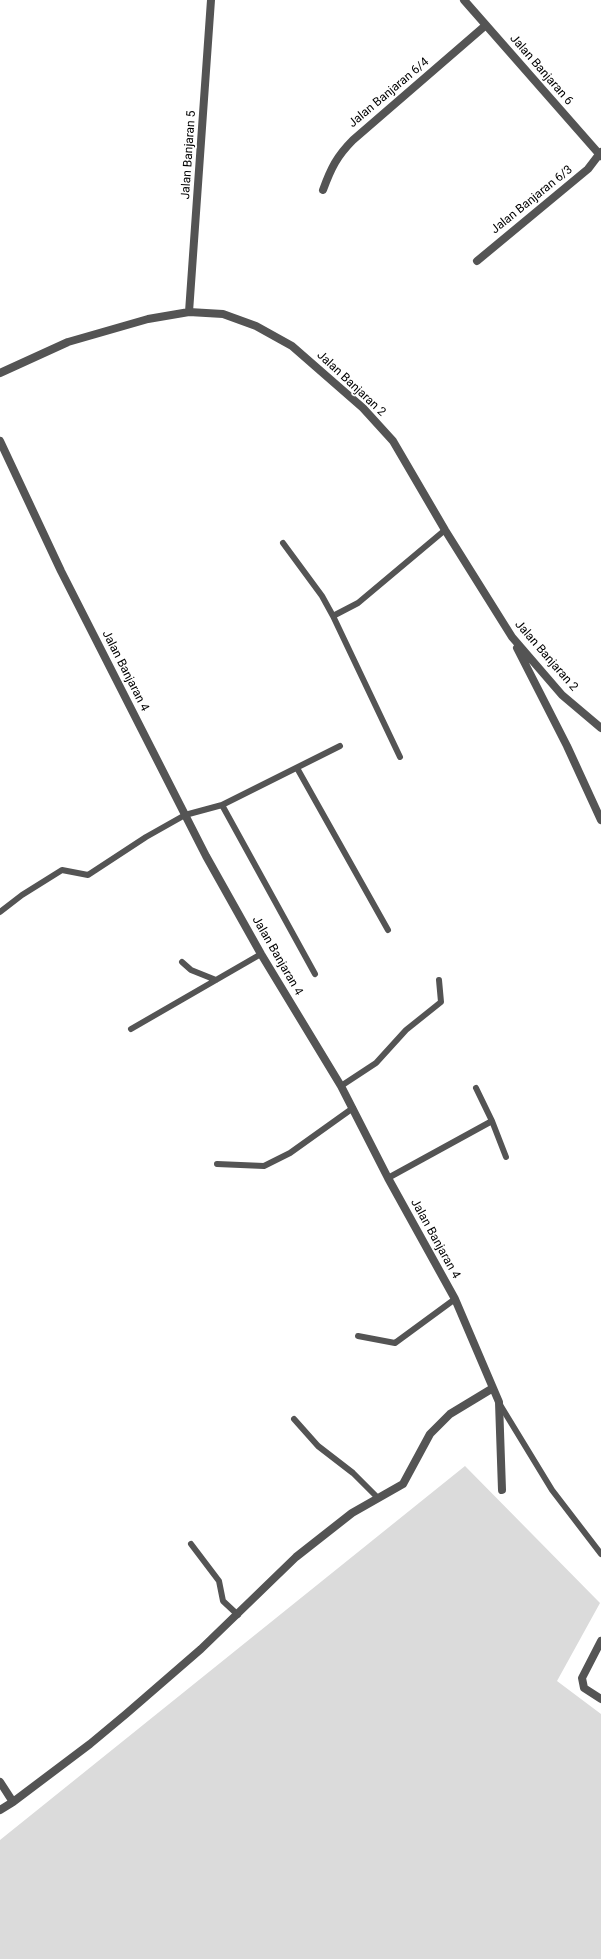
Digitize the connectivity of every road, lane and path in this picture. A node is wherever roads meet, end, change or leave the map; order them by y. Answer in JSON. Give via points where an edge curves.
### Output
{"nodes":[{"id":1,"x":211,"y":0,"type":"edge"},
{"id":2,"x":464,"y":0,"type":"edge"},
{"id":3,"x":486,"y":25,"type":"junction"},
{"id":4,"x":600,"y":154,"type":"edge"},
{"id":5,"x":323,"y":190,"type":"dead end"},
{"id":6,"x":477,"y":261,"type":"dead end"},
{"id":7,"x":188,"y":312,"type":"junction"},
{"id":8,"x":0,"y":373,"type":"edge"},
{"id":9,"x":0,"y":441,"type":"edge"},
{"id":10,"x":445,"y":530,"type":"junction"},
{"id":11,"x":284,"y":543,"type":"dead end"},
{"id":12,"x":333,"y":616,"type":"junction"},
{"id":13,"x":512,"y":637,"type":"junction"},
{"id":14,"x":601,"y":728,"type":"edge"},
{"id":15,"x":340,"y":746,"type":"dead end"},
{"id":16,"x":400,"y":757,"type":"dead end"},
{"id":17,"x":297,"y":768,"type":"junction"},
{"id":18,"x":222,"y":805,"type":"junction"},
{"id":19,"x":185,"y":814,"type":"junction"},
{"id":20,"x":601,"y":820,"type":"edge"},
{"id":21,"x":0,"y":912,"type":"edge"},
{"id":22,"x":388,"y":930,"type":"dead end"},
{"id":23,"x":261,"y":954,"type":"junction"},
{"id":24,"x":182,"y":962,"type":"dead end"},
{"id":25,"x":315,"y":974,"type":"dead end"},
{"id":26,"x":216,"y":980,"type":"junction"},
{"id":27,"x":439,"y":980,"type":"dead end"},
{"id":28,"x":131,"y":1029,"type":"dead end"},
{"id":29,"x":341,"y":1086,"type":"junction"},
{"id":30,"x":476,"y":1088,"type":"dead end"},
{"id":31,"x":353,"y":1108,"type":"junction"},
{"id":32,"x":492,"y":1121,"type":"junction"},
{"id":33,"x":506,"y":1157,"type":"dead end"},
{"id":34,"x":217,"y":1164,"type":"dead end"},
{"id":35,"x":388,"y":1178,"type":"junction"},
{"id":36,"x":455,"y":1300,"type":"junction"},
{"id":37,"x":358,"y":1336,"type":"dead end"},
{"id":38,"x":493,"y":1388,"type":"junction"},
{"id":39,"x":499,"y":1402,"type":"junction"},
{"id":40,"x":294,"y":1419,"type":"dead end"},
{"id":41,"x":502,"y":1490,"type":"dead end"},
{"id":42,"x":378,"y":1498,"type":"junction"},
{"id":43,"x":191,"y":1544,"type":"dead end"},
{"id":44,"x":601,"y":1554,"type":"edge"},
{"id":45,"x":238,"y":1614,"type":"junction"},
{"id":46,"x":601,"y":1641,"type":"edge"},
{"id":47,"x":601,"y":1699,"type":"edge"},
{"id":48,"x":0,"y":1782,"type":"edge"},
{"id":49,"x":13,"y":1802,"type":"junction"},
{"id":50,"x":0,"y":1810,"type":"edge"}],
"edges":[{"from":1,"to":7,"type":"street","name":"Jalan Banjaran 5"},
{"from":2,"to":3,"type":"street","name":"Jalan Banjaran 6"},
{"from":3,"to":4,"type":"street","name":"Jalan Banjaran 6"},
{"from":3,"to":5,"type":"street","name":"Jalan Banjaran 6/4","via":[[340,153],[332,165]]},
{"from":4,"to":6,"type":"street","name":"Jalan Banjaran 6/3","via":[[588,169]]},
{"from":7,"to":8,"type":"street","name":"Jalan Banjaran 2","via":[[148,319],[68,342]]},
{"from":7,"to":10,"type":"street","name":"Jalan Banjaran 2","via":[[223,314],[256,326],[292,346],[363,408],[393,441]]},
{"from":9,"to":19,"type":"street","name":"Jalan Banjaran 4","via":[[65,579]]},
{"from":10,"to":12,"type":"lane","via":[[358,603]]},
{"from":10,"to":13,"type":"street","name":"Jalan Banjaran 2"},
{"from":11,"to":12,"type":"lane","via":[[322,596]]},
{"from":12,"to":16,"type":"lane"},
{"from":13,"to":14,"type":"street","name":"Jalan Banjaran 2","via":[[562,695]]},
{"from":13,"to":20,"type":"street"},
{"from":15,"to":17,"type":"lane"},
{"from":17,"to":18,"type":"lane"},
{"from":17,"to":22,"type":"lane"},
{"from":18,"to":19,"type":"lane"},
{"from":18,"to":25,"type":"lane"},
{"from":19,"to":21,"type":"lane","via":[[88,876],[62,870]]},
{"from":19,"to":23,"type":"street","name":"Jalan Banjaran 4"},
{"from":23,"to":26,"type":"lane"},
{"from":23,"to":29,"type":"street","name":"Jalan Banjaran 4"},
{"from":24,"to":26,"type":"lane","via":[[191,970]]},
{"from":26,"to":28,"type":"lane"},
{"from":27,"to":29,"type":"lane","via":[[441,1002],[406,1030],[376,1063]]},
{"from":29,"to":31,"type":"street","name":"Jalan Banjaran 4"},
{"from":30,"to":32,"type":"lane"},
{"from":31,"to":34,"type":"lane","via":[[290,1153],[264,1166]]},
{"from":31,"to":35,"type":"street","name":"Jalan Banjaran 4"},
{"from":32,"to":33,"type":"lane"},
{"from":32,"to":35,"type":"lane"},
{"from":35,"to":36,"type":"street","name":"Jalan Banjaran 4"},
{"from":36,"to":37,"type":"lane","via":[[395,1343]]},
{"from":36,"to":38,"type":"street","name":"Jalan Banjaran 4"},
{"from":38,"to":39,"type":"street","name":"Jalan Banjaran 4"},
{"from":38,"to":42,"type":"street","via":[[450,1414],[430,1434],[403,1484]]},
{"from":39,"to":41,"type":"street","name":"Jalan Banjaran 4"},
{"from":39,"to":44,"type":"lane","via":[[552,1490]]},
{"from":40,"to":42,"type":"lane","via":[[318,1446],[353,1473]]},
{"from":42,"to":45,"type":"street","via":[[352,1513],[296,1557]]},
{"from":43,"to":45,"type":"lane","via":[[219,1581],[223,1601]]},
{"from":45,"to":49,"type":"street","via":[[120,1719]]},
{"from":46,"to":47,"type":"street","via":[[582,1678],[584,1688]]},
{"from":48,"to":49,"type":"street"},
{"from":49,"to":50,"type":"street"}]}
